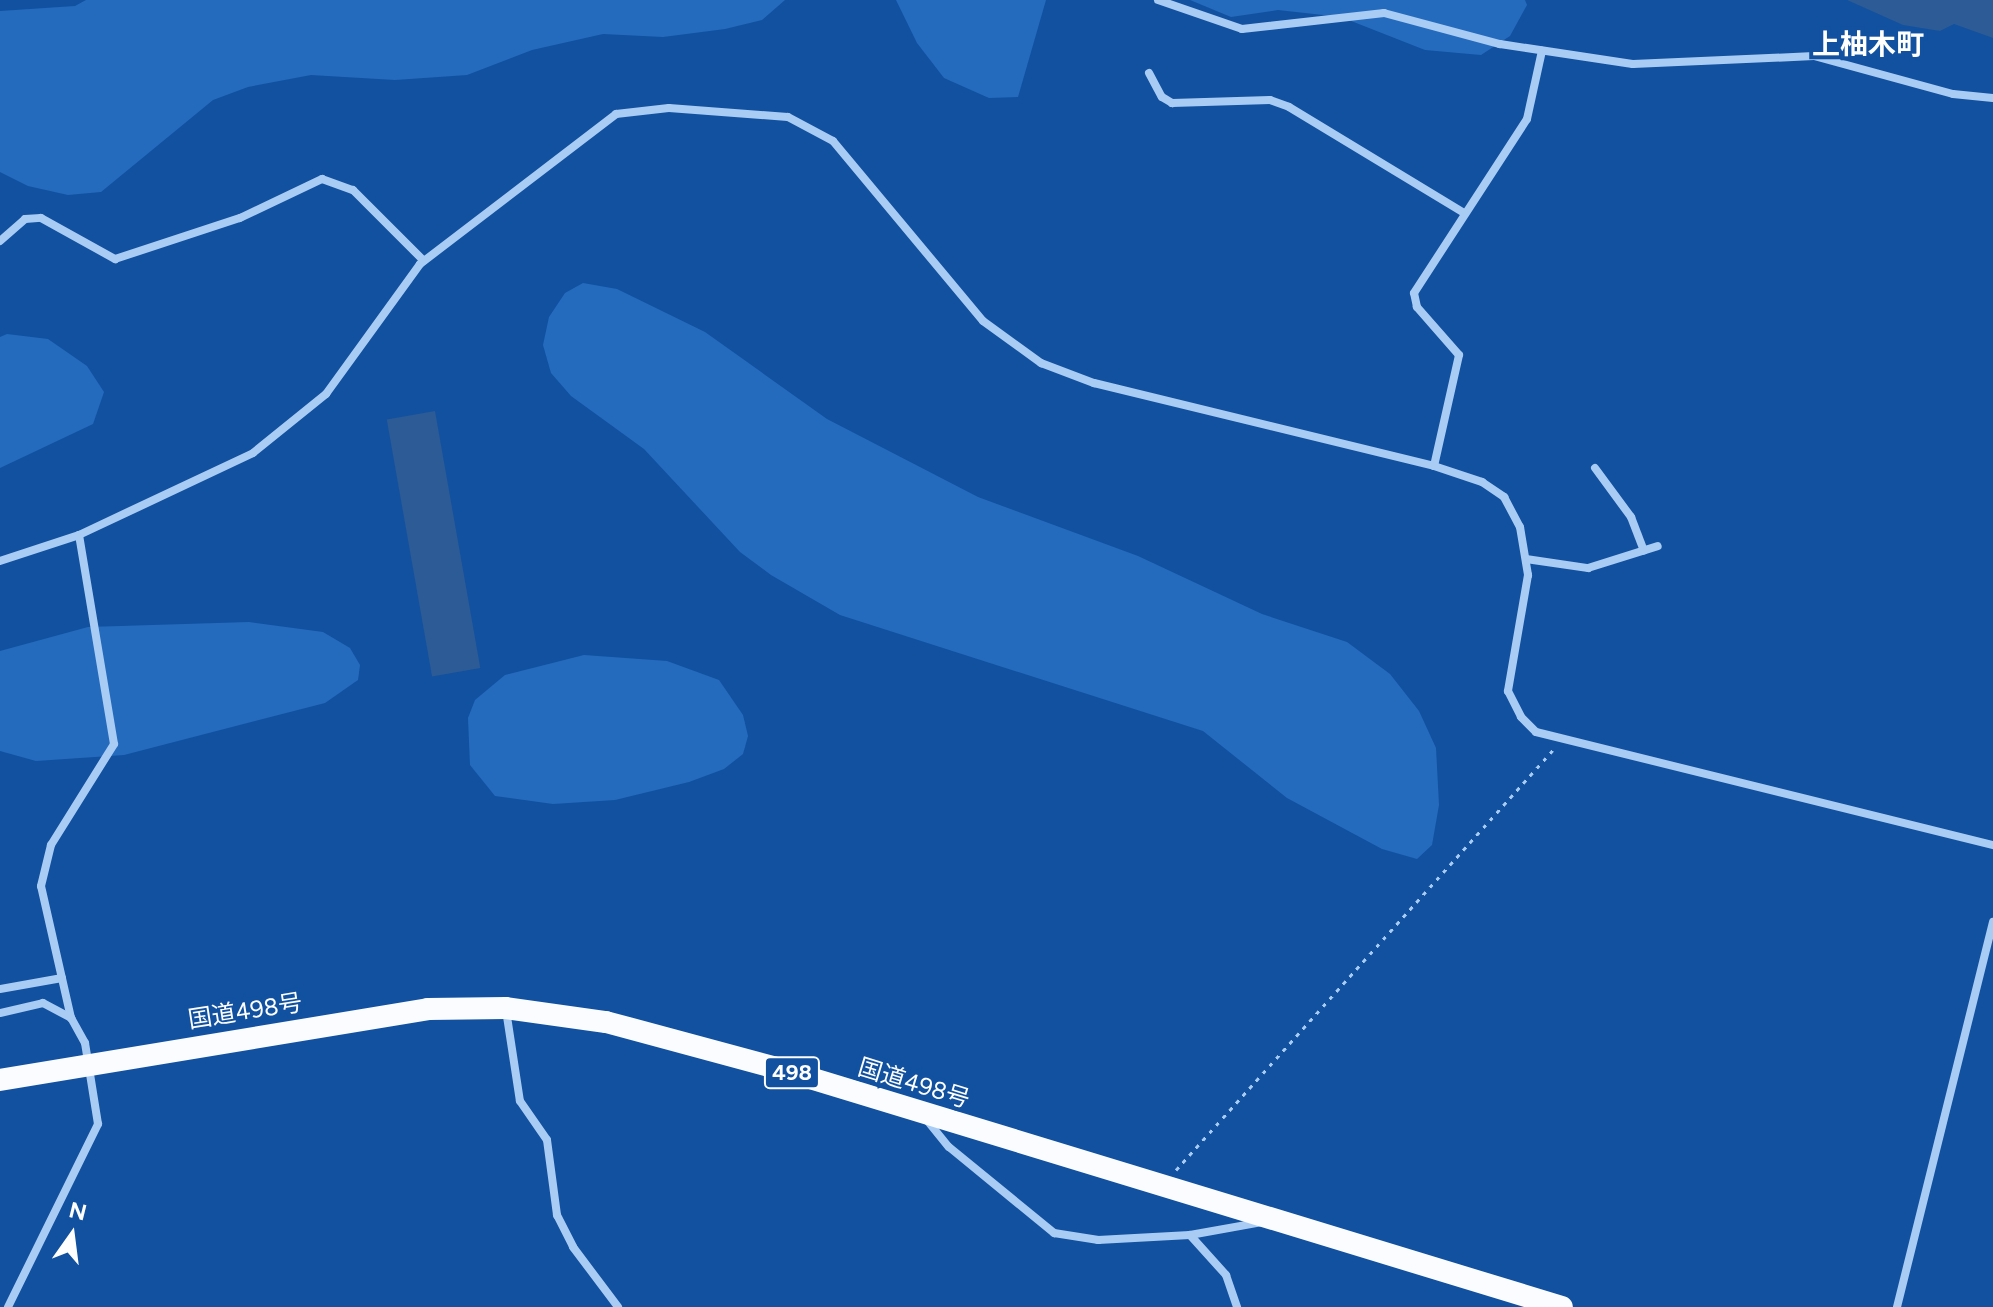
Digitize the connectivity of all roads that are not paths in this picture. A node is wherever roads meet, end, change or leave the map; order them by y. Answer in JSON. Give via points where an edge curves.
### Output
{"nodes":[{"id":1,"x":1158,"y":0,"type":"edge"},
{"id":2,"x":1542,"y":51,"type":"junction"},
{"id":3,"x":1149,"y":73,"type":"dead end"},
{"id":4,"x":1993,"y":98,"type":"edge"},
{"id":5,"x":1464,"y":213,"type":"junction"},
{"id":6,"x":0,"y":241,"type":"edge"},
{"id":7,"x":424,"y":261,"type":"junction"},
{"id":8,"x":1434,"y":466,"type":"junction"},
{"id":9,"x":1595,"y":468,"type":"dead end"},
{"id":10,"x":79,"y":535,"type":"junction"},
{"id":11,"x":1658,"y":546,"type":"dead end"},
{"id":12,"x":1644,"y":551,"type":"junction"},
{"id":13,"x":1526,"y":559,"type":"junction"},
{"id":14,"x":0,"y":561,"type":"edge"},
{"id":15,"x":1993,"y":845,"type":"edge"},
{"id":16,"x":1993,"y":922,"type":"edge"},
{"id":17,"x":62,"y":978,"type":"junction"},
{"id":18,"x":0,"y":989,"type":"edge"},
{"id":19,"x":506,"y":1008,"type":"junction"},
{"id":20,"x":0,"y":1013,"type":"edge"},
{"id":21,"x":71,"y":1018,"type":"junction"},
{"id":22,"x":89,"y":1063,"type":"junction"},
{"id":23,"x":0,"y":1080,"type":"edge"},
{"id":24,"x":921,"y":1113,"type":"junction"},
{"id":25,"x":1269,"y":1218,"type":"junction"},
{"id":26,"x":1190,"y":1235,"type":"junction"},
{"id":27,"x":8,"y":1307,"type":"edge"},
{"id":28,"x":618,"y":1307,"type":"edge"},
{"id":29,"x":1237,"y":1307,"type":"edge"},
{"id":30,"x":1562,"y":1307,"type":"edge"},
{"id":31,"x":1897,"y":1307,"type":"edge"}],
"edges":[{"from":1,"to":2,"type":"street","via":[[1242,29],[1384,13]]},
{"from":2,"to":4,"type":"street","via":[[1678,66],[1814,56],[1953,94]]},
{"from":2,"to":5,"type":"street","via":[[1527,119]]},
{"from":3,"to":5,"type":"street","via":[[1162,97],[1172,103],[1270,100],[1289,107]]},
{"from":5,"to":8,"type":"street","via":[[1414,293],[1417,307],[1459,355]]},
{"from":6,"to":7,"type":"street","via":[[25,219],[41,218],[115,259],[240,218],[322,179],[353,190]]},
{"from":7,"to":8,"type":"street","via":[[616,114],[669,108],[788,117],[833,141],[983,321],[1041,363],[1094,383]]},
{"from":7,"to":10,"type":"street","via":[[326,394],[253,453]]},
{"from":8,"to":13,"type":"street","via":[[1482,482],[1504,497],[1520,527]]},
{"from":9,"to":12,"type":"street","via":[[1631,517]]},
{"from":10,"to":14,"type":"street"},
{"from":10,"to":17,"type":"street","via":[[114,744],[51,845],[41,886]]},
{"from":11,"to":12,"type":"street"},
{"from":12,"to":13,"type":"street","via":[[1588,568]]},
{"from":13,"to":15,"type":"street","via":[[1528,575],[1508,691],[1536,732]]},
{"from":16,"to":31,"type":"street"},
{"from":17,"to":18,"type":"street"},
{"from":17,"to":21,"type":"street"},
{"from":19,"to":22,"type":"highway","name":"国道498号","number":"498","via":[[428,1009]]},
{"from":19,"to":24,"type":"highway","name":"国道498号","number":"498","via":[[606,1022]]},
{"from":19,"to":28,"type":"street","via":[[520,1101],[547,1140],[557,1215],[573,1247]]},
{"from":20,"to":21,"type":"street","via":[[43,1003]]},
{"from":21,"to":22,"type":"street"},
{"from":22,"to":23,"type":"highway","name":"国道498号","number":"498"},
{"from":22,"to":27,"type":"street","via":[[98,1124]]},
{"from":24,"to":25,"type":"highway","name":"国道498号","number":"498"},
{"from":24,"to":26,"type":"street","via":[[949,1147],[1054,1233],[1098,1240]]},
{"from":25,"to":26,"type":"street","via":[[1242,1228]]},
{"from":25,"to":30,"type":"highway","name":"国道498号","number":"498"},
{"from":26,"to":29,"type":"street","via":[[1226,1275]]}]}
